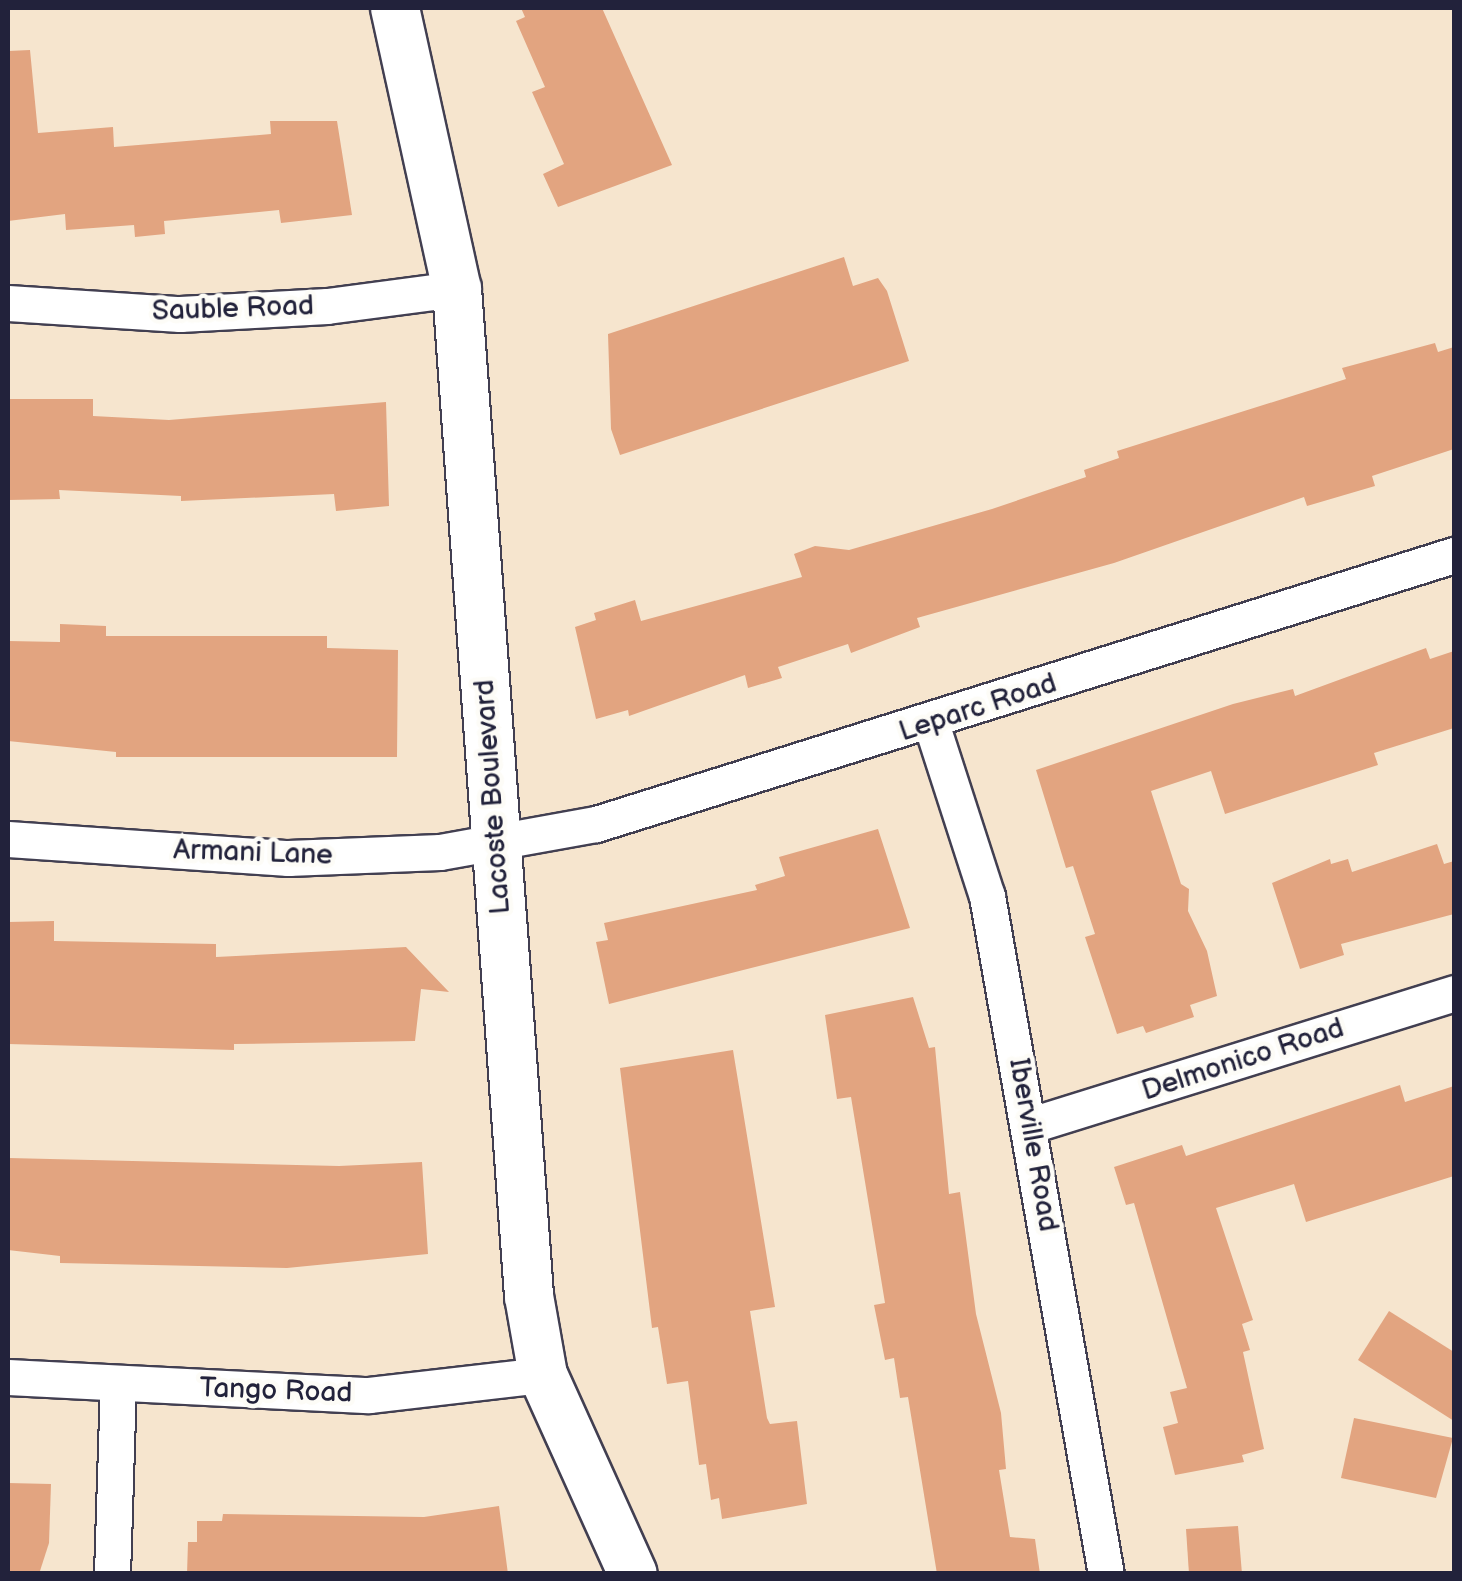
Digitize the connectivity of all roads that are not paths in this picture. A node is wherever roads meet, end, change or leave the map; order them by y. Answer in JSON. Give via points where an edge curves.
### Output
{"nodes":[{"id":1,"x":395,"y":8,"type":"edge"},
{"id":2,"x":457,"y":289,"type":"junction"},
{"id":3,"x":8,"y":303,"type":"edge"},
{"id":4,"x":1454,"y":555,"type":"edge"},
{"id":5,"x":930,"y":724,"type":"junction"},
{"id":6,"x":8,"y":839,"type":"edge"},
{"id":7,"x":497,"y":842,"type":"junction"},
{"id":8,"x":1454,"y":992,"type":"edge"},
{"id":9,"x":1031,"y":1124,"type":"junction"},
{"id":10,"x":544,"y":1374,"type":"junction"},
{"id":11,"x":8,"y":1377,"type":"edge"},
{"id":12,"x":118,"y":1386,"type":"junction"},
{"id":13,"x":112,"y":1574,"type":"edge"},
{"id":14,"x":633,"y":1574,"type":"edge"},
{"id":15,"x":1106,"y":1574,"type":"edge"}],
"edges":[{"from":1,"to":2,"type":"street","name":"Lacoste Boulevard"},
{"from":2,"to":3,"type":"street","name":"Sauble Road","via":[[198,313]]},
{"from":2,"to":7,"type":"street","name":"Lacoste Boulevard"},
{"from":4,"to":5,"type":"street","name":"Leparc Road"},
{"from":5,"to":7,"type":"street","name":"Leparc Road","via":[[623,818]]},
{"from":5,"to":9,"type":"street","name":"Iberville Road","via":[[987,896]]},
{"from":6,"to":7,"type":"street","name":"Armani Lane","via":[[288,858],[440,852]]},
{"from":7,"to":10,"type":"street","name":"Lacoste Boulevard","via":[[529,1296]]},
{"from":8,"to":9,"type":"street","name":"Delmonico Road"},
{"from":9,"to":15,"type":"street","name":"Iberville Road"},
{"from":10,"to":12,"type":"street","name":"Tango Road","via":[[368,1394]]},
{"from":10,"to":14,"type":"street","name":"Lacoste Boulevard"},
{"from":11,"to":12,"type":"street","name":"Tango Road"},
{"from":12,"to":13,"type":"street"}]}
